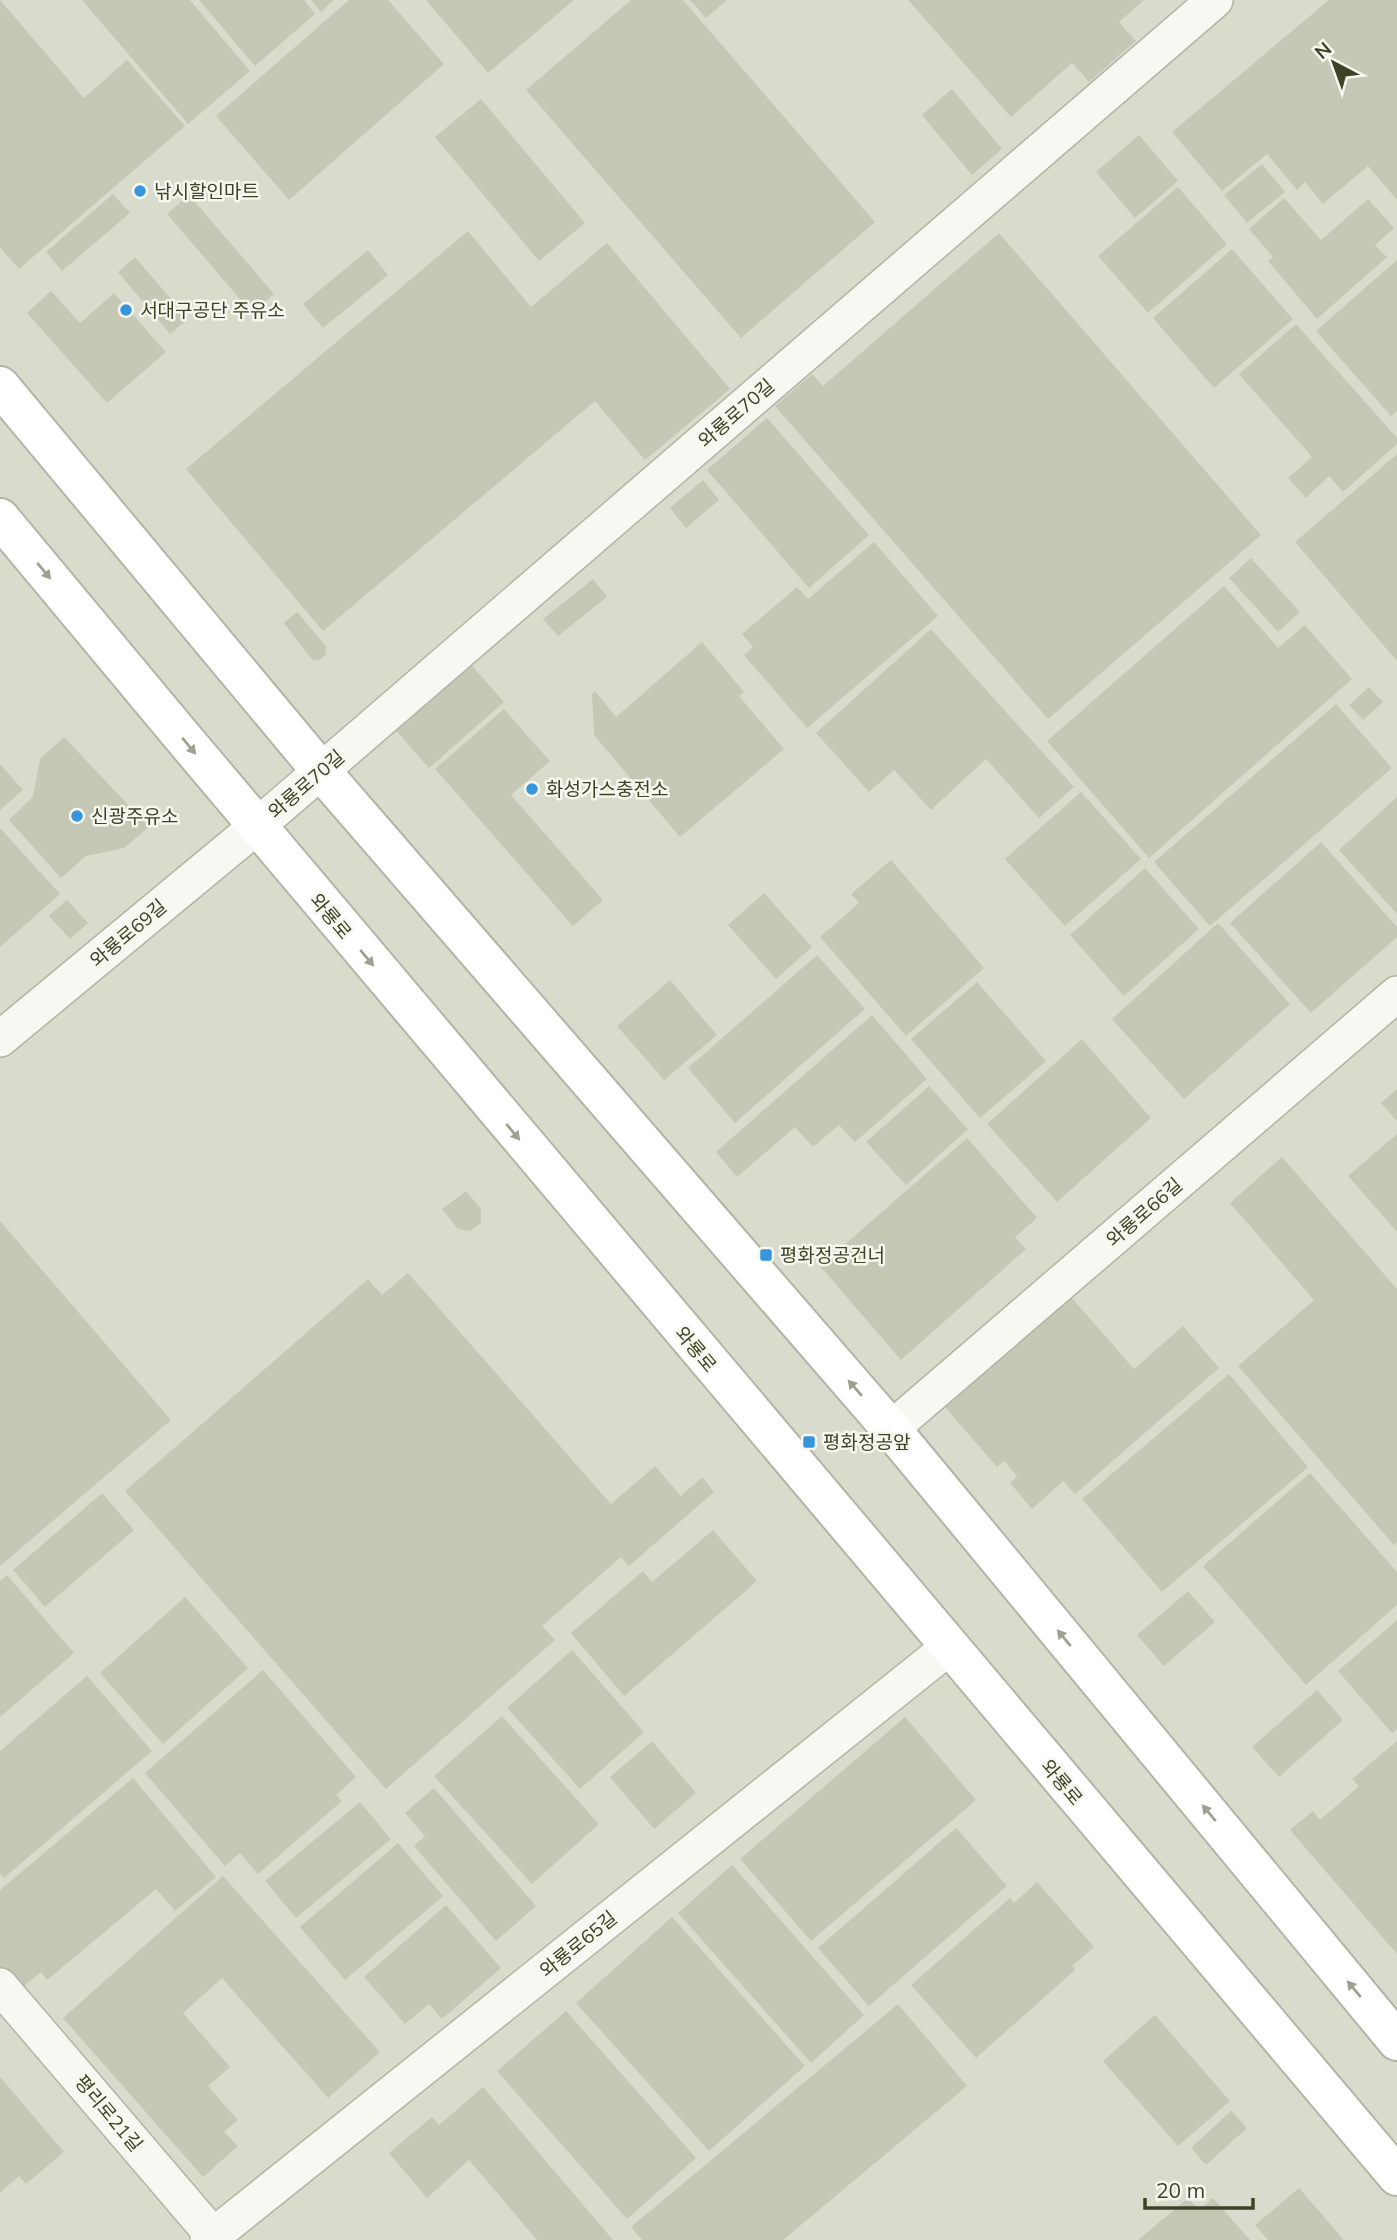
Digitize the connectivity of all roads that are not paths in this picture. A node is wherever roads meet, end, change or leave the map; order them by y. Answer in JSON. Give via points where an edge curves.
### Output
{"nodes":[{"id":1,"x":1215,"y":0,"type":"edge"},
{"id":2,"x":0,"y":386,"type":"edge"},
{"id":3,"x":0,"y":519,"type":"edge"},
{"id":4,"x":321,"y":771,"type":"junction"},
{"id":5,"x":256,"y":827,"type":"junction"},
{"id":6,"x":1397,"y":994,"type":"edge"},
{"id":7,"x":0,"y":1039,"type":"edge"},
{"id":8,"x":891,"y":1429,"type":"junction"},
{"id":9,"x":948,"y":1648,"type":"junction"},
{"id":10,"x":0,"y":1986,"type":"edge"},
{"id":11,"x":1397,"y":2041,"type":"edge"},
{"id":12,"x":1397,"y":2176,"type":"edge"},
{"id":13,"x":213,"y":2239,"type":"edge"}],
"edges":[{"from":1,"to":4,"type":"street","name":"와룡로70길"},
{"from":2,"to":4,"type":"main road"},
{"from":3,"to":5,"type":"main road","name":"와룡로","one_way":true},
{"from":4,"to":5,"type":"street","name":"와룡로70길"},
{"from":8,"to":4,"type":"main road","one_way":true},
{"from":5,"to":7,"type":"street","name":"와룡로69길"},
{"from":5,"to":9,"type":"main road","name":"와룡로","one_way":true},
{"from":6,"to":8,"type":"street","name":"와룡로66길"},
{"from":11,"to":8,"type":"main road","one_way":true},
{"from":9,"to":12,"type":"main road","name":"와룡로"},
{"from":9,"to":13,"type":"street","name":"와룡로65길"},
{"from":10,"to":13,"type":"street","name":"평리로21길"}]}
